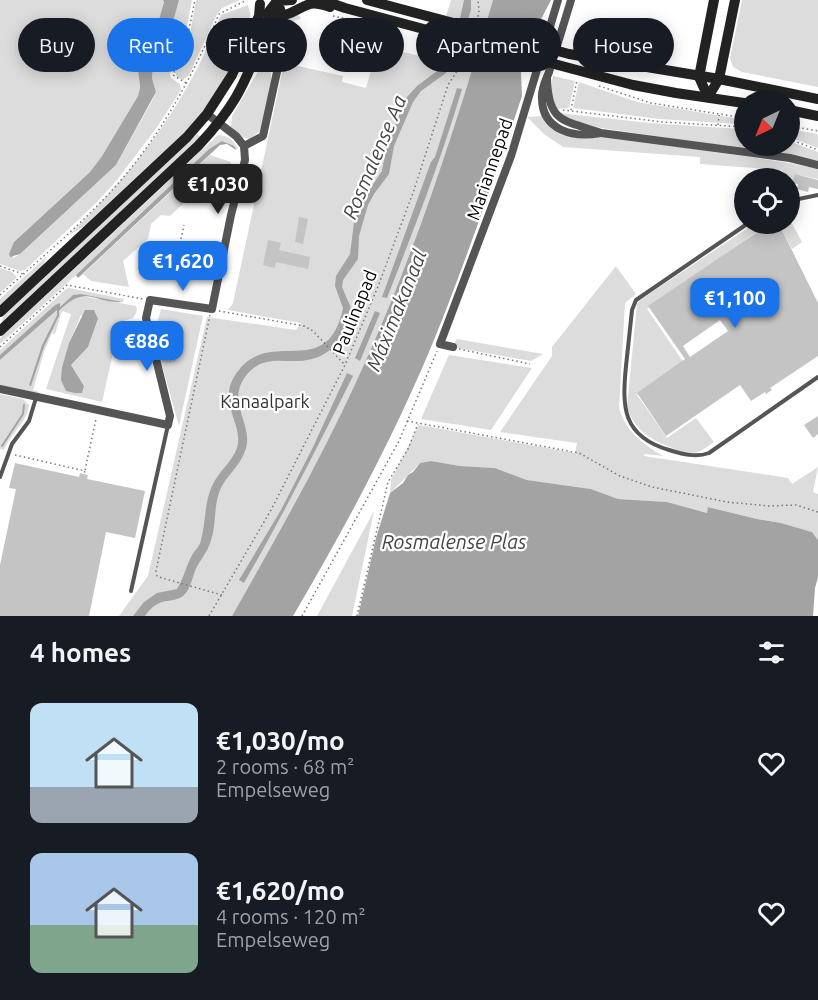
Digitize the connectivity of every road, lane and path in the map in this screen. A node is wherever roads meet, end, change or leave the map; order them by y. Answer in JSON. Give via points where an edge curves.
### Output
{"nodes":[{"id":1,"x":195,"y":0,"type":"edge"},
{"id":2,"x":292,"y":0,"type":"edge"},
{"id":3,"x":367,"y":0,"type":"edge"},
{"id":4,"x":478,"y":0,"type":"edge"},
{"id":5,"x":558,"y":0,"type":"edge"},
{"id":6,"x":571,"y":0,"type":"edge"},
{"id":7,"x":714,"y":0,"type":"edge"},
{"id":8,"x":735,"y":0,"type":"edge"},
{"id":9,"x":313,"y":1,"type":"edge"},
{"id":10,"x":264,"y":6,"type":"edge"},
{"id":11,"x":478,"y":18,"type":"edge"},
{"id":12,"x":277,"y":72,"type":"edge"},
{"id":13,"x":456,"y":72,"type":"edge"},
{"id":14,"x":699,"y":76,"type":"junction"},
{"id":15,"x":577,"y":79,"type":"dead end"},
{"id":16,"x":719,"y":80,"type":"junction"},
{"id":17,"x":187,"y":83,"type":"junction"},
{"id":18,"x":594,"y":84,"type":"dead end"},
{"id":19,"x":708,"y":97,"type":"junction"},
{"id":20,"x":818,"y":99,"type":"edge"},
{"id":21,"x":734,"y":101,"type":"edge"},
{"id":22,"x":800,"y":112,"type":"edge"},
{"id":23,"x":207,"y":114,"type":"junction"},
{"id":24,"x":720,"y":114,"type":"junction"},
{"id":25,"x":818,"y":116,"type":"edge"},
{"id":26,"x":734,"y":117,"type":"edge"},
{"id":27,"x":219,"y":123,"type":"junction"},
{"id":28,"x":718,"y":125,"type":"junction"},
{"id":29,"x":734,"y":126,"type":"edge"},
{"id":30,"x":800,"y":128,"type":"edge"},
{"id":31,"x":818,"y":131,"type":"edge"},
{"id":32,"x":800,"y":143,"type":"edge"},
{"id":33,"x":244,"y":146,"type":"junction"},
{"id":34,"x":818,"y":150,"type":"edge"},
{"id":35,"x":818,"y":165,"type":"edge"},
{"id":36,"x":818,"y":195,"type":"edge"},
{"id":37,"x":800,"y":199,"type":"edge"},
{"id":38,"x":184,"y":225,"type":"dead end"},
{"id":39,"x":734,"y":233,"type":"edge"},
{"id":40,"x":0,"y":266,"type":"edge"},
{"id":41,"x":171,"y":272,"type":"dead end"},
{"id":42,"x":24,"y":274,"type":"junction"},
{"id":43,"x":0,"y":295,"type":"edge"},
{"id":44,"x":150,"y":300,"type":"junction"},
{"id":45,"x":212,"y":309,"type":"junction"},
{"id":46,"x":0,"y":312,"type":"edge"},
{"id":47,"x":0,"y":331,"type":"edge"},
{"id":48,"x":440,"y":344,"type":"junction"},
{"id":49,"x":0,"y":347,"type":"edge"},
{"id":50,"x":453,"y":347,"type":"joint"},
{"id":51,"x":530,"y":364,"type":"dead end"},
{"id":52,"x":345,"y":365,"type":"junction"},
{"id":53,"x":818,"y":377,"type":"edge"},
{"id":54,"x":0,"y":389,"type":"edge"},
{"id":55,"x":36,"y":398,"type":"junction"},
{"id":56,"x":98,"y":409,"type":"junction"},
{"id":57,"x":407,"y":421,"type":"junction"},
{"id":58,"x":418,"y":424,"type":"junction"},
{"id":59,"x":168,"y":425,"type":"junction"},
{"id":60,"x":7,"y":453,"type":"junction"},
{"id":61,"x":0,"y":477,"type":"edge"},
{"id":62,"x":818,"y":512,"type":"edge"},
{"id":63,"x":132,"y":591,"type":"dead end"},
{"id":64,"x":222,"y":595,"type":"junction"},
{"id":65,"x":209,"y":616,"type":"edge"},
{"id":66,"x":302,"y":616,"type":"edge"},
{"id":67,"x":357,"y":616,"type":"edge"}],
"edges":[{"from":1,"to":17,"type":"path","via":[[173,75]]},
{"from":2,"to":10,"type":"main road"},
{"from":3,"to":14,"type":"main road","via":[[569,54]]},
{"from":4,"to":11,"type":"path"},
{"from":5,"to":48,"type":"street","name":"Mariannepad","via":[[511,156]]},
{"from":6,"to":35,"type":"street","via":[[542,92],[544,113],[559,130],[790,158]]},
{"from":7,"to":14,"type":"main road"},
{"from":8,"to":16,"type":"main road"},
{"from":9,"to":10,"type":"main road","via":[[293,13]]},
{"from":9,"to":19,"type":"main road","via":[[651,89]]},
{"from":10,"to":17,"type":"path","via":[[224,10],[219,14]]},
{"from":10,"to":23,"type":"main road","via":[[247,33],[232,75]]},
{"from":10,"to":27,"type":"main road","via":[[274,22],[266,43],[259,48],[246,80]]},
{"from":12,"to":33,"type":"street","via":[[263,136]]},
{"from":13,"to":52,"type":"path","name":"Paulinapad","via":[[448,85],[379,284]]},
{"from":14,"to":16,"type":"main road"},
{"from":14,"to":19,"type":"main road"},
{"from":15,"to":28,"type":"path","via":[[571,110]]},
{"from":16,"to":19,"type":"main road"},
{"from":16,"to":20,"type":"main road"},
{"from":17,"to":42,"type":"path","via":[[122,179]]},
{"from":18,"to":24,"type":"path","via":[[651,103]]},
{"from":19,"to":21,"type":"main road"},
{"from":22,"to":25,"type":"main road"},
{"from":23,"to":27,"type":"street"},
{"from":23,"to":46,"type":"main road"},
{"from":24,"to":26,"type":"path"},
{"from":24,"to":28,"type":"path"},
{"from":27,"to":33,"type":"street"},
{"from":27,"to":47,"type":"main road"},
{"from":28,"to":29,"type":"path"},
{"from":30,"to":31,"type":"path"},
{"from":32,"to":34,"type":"path"},
{"from":33,"to":45,"type":"street","via":[[245,160]]},
{"from":36,"to":37,"type":"lane"},
{"from":38,"to":41,"type":"path"},
{"from":39,"to":53,"type":"lane","via":[[636,300],[623,396],[627,417],[648,442],[700,457]]},
{"from":40,"to":42,"type":"path"},
{"from":42,"to":43,"type":"path"},
{"from":44,"to":45,"type":"street"},
{"from":44,"to":49,"type":"path","via":[[67,285]]},
{"from":44,"to":59,"type":"street","via":[[146,318],[170,416]]},
{"from":45,"to":52,"type":"path","via":[[304,326],[314,331]]},
{"from":45,"to":64,"type":"path","via":[[156,571],[162,579]]},
{"from":48,"to":50,"type":"street"},
{"from":48,"to":57,"type":"path"},
{"from":50,"to":51,"type":"path"},
{"from":52,"to":64,"type":"path","name":"Paulinapad","via":[[271,510]]},
{"from":54,"to":55,"type":"street"},
{"from":55,"to":56,"type":"street"},
{"from":55,"to":60,"type":"lane","via":[[29,421]]},
{"from":56,"to":59,"type":"street"},
{"from":56,"to":60,"type":"path","via":[[84,472]]},
{"from":57,"to":58,"type":"path"},
{"from":57,"to":66,"type":"path"},
{"from":58,"to":62,"type":"path","via":[[579,453],[620,476],[652,487],[727,502],[796,505]]},
{"from":58,"to":67,"type":"path","via":[[388,482]]},
{"from":59,"to":63,"type":"lane"},
{"from":60,"to":61,"type":"lane"},
{"from":64,"to":65,"type":"path","name":"Paulinapad"}]}
